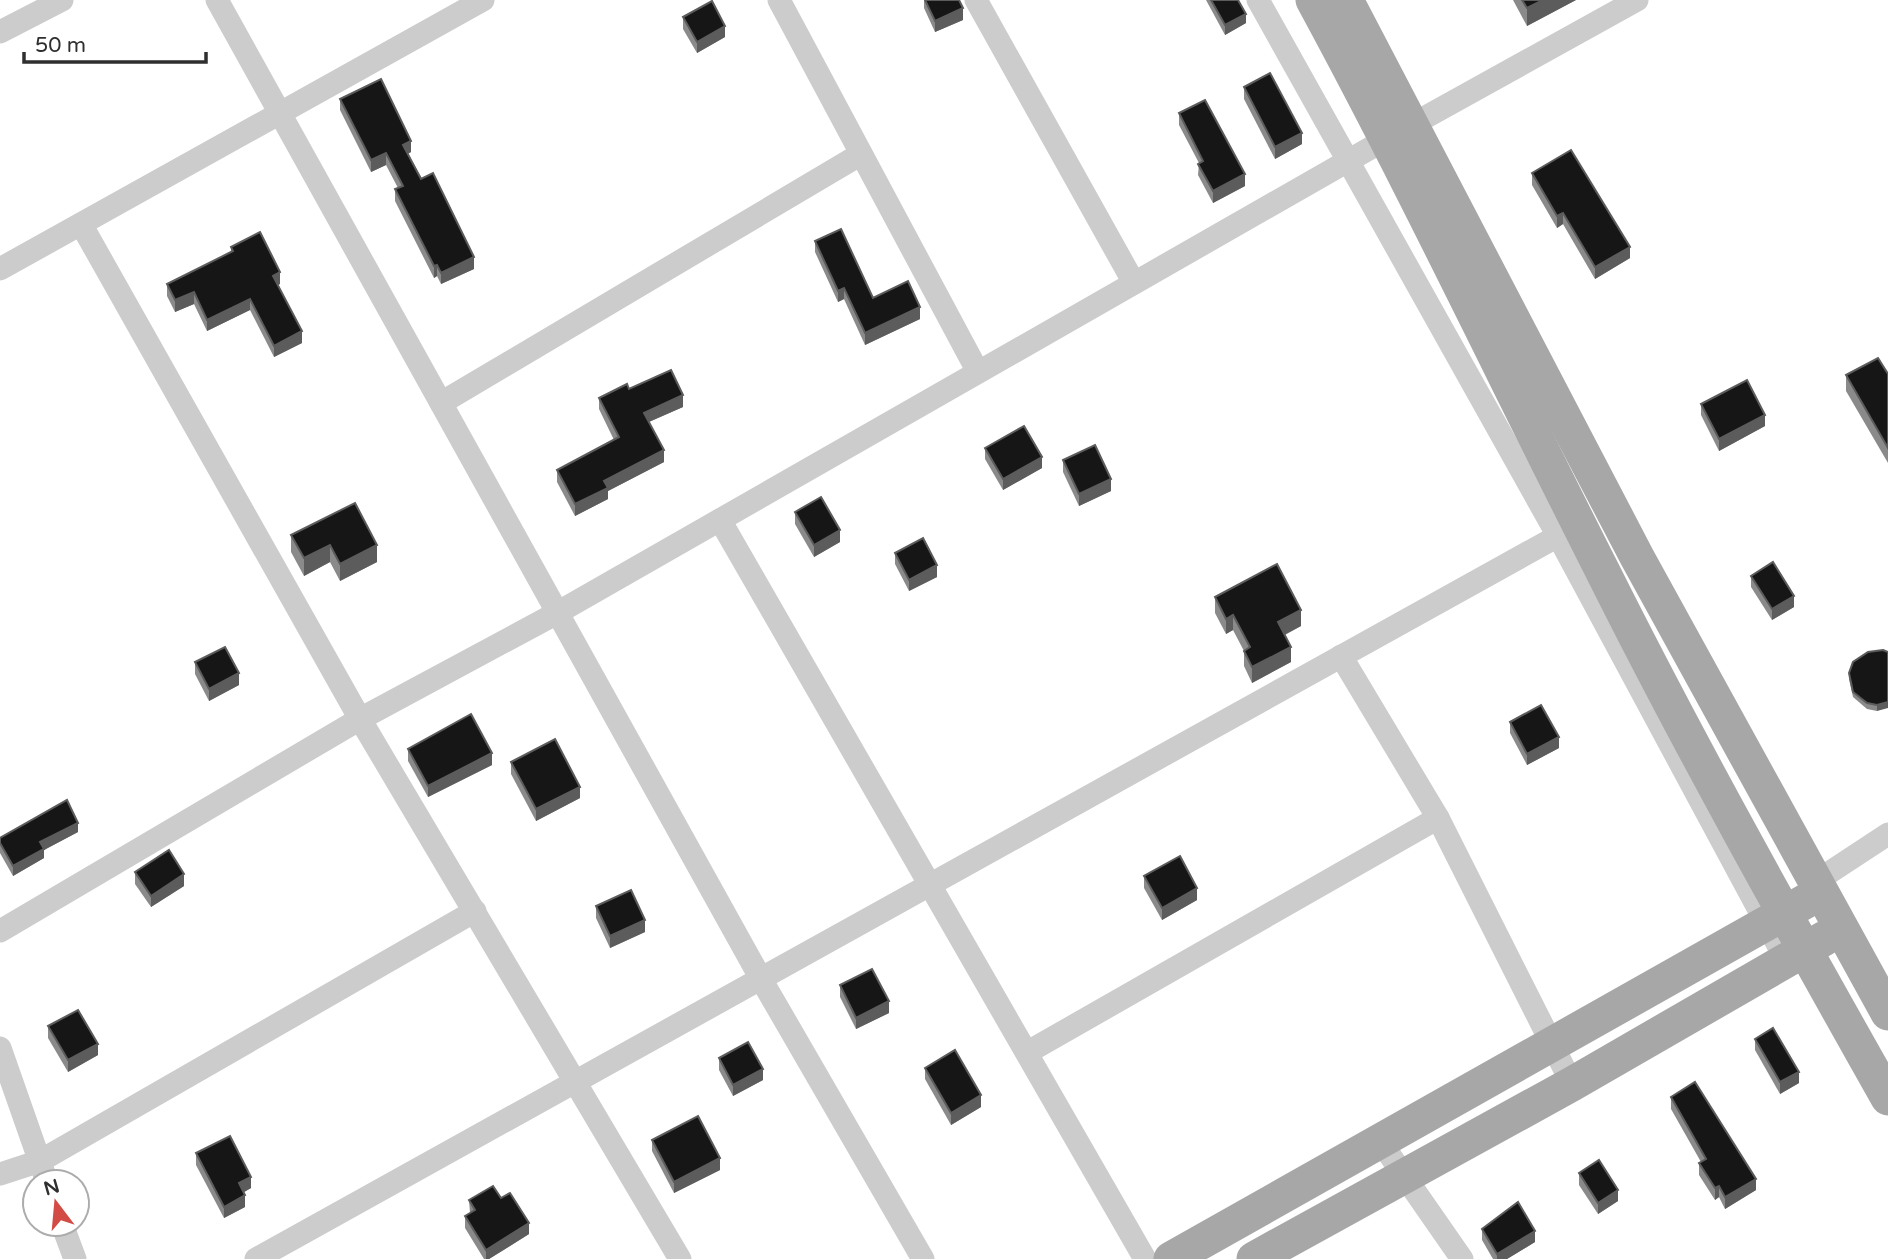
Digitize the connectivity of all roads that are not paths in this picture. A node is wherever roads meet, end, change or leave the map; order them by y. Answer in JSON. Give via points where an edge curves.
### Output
{"nodes":[{"id":1,"x":62,"y":0,"type":"edge"},
{"id":2,"x":216,"y":0,"type":"edge"},
{"id":3,"x":483,"y":0,"type":"edge"},
{"id":4,"x":779,"y":0,"type":"edge"},
{"id":5,"x":976,"y":0,"type":"edge"},
{"id":6,"x":1258,"y":0,"type":"edge"},
{"id":7,"x":1313,"y":0,"type":"edge"},
{"id":8,"x":1346,"y":0,"type":"edge"},
{"id":9,"x":1637,"y":0,"type":"edge"},
{"id":10,"x":0,"y":32,"type":"edge"},
{"id":11,"x":280,"y":113,"type":"junction"},
{"id":12,"x":1401,"y":131,"type":"junction"},
{"id":13,"x":862,"y":154,"type":"junction"},
{"id":14,"x":1346,"y":162,"type":"junction"},
{"id":15,"x":81,"y":224,"type":"junction"},
{"id":16,"x":0,"y":269,"type":"edge"},
{"id":17,"x":1134,"y":283,"type":"junction"},
{"id":18,"x":978,"y":372,"type":"junction"},
{"id":19,"x":441,"y":403,"type":"junction"},
{"id":20,"x":720,"y":520,"type":"junction"},
{"id":21,"x":1558,"y":536,"type":"junction"},
{"id":22,"x":557,"y":613,"type":"junction"},
{"id":23,"x":1341,"y":656,"type":"junction"},
{"id":24,"x":360,"y":719,"type":"junction"},
{"id":25,"x":1438,"y":818,"type":"junction"},
{"id":26,"x":1888,"y":834,"type":"edge"},
{"id":27,"x":931,"y":885,"type":"junction"},
{"id":28,"x":1818,"y":888,"type":"junction"},
{"id":29,"x":475,"y":911,"type":"junction"},
{"id":30,"x":1776,"y":918,"type":"junction"},
{"id":31,"x":1841,"y":929,"type":"junction"},
{"id":32,"x":0,"y":931,"type":"edge"},
{"id":33,"x":1795,"y":955,"type":"junction"},
{"id":34,"x":761,"y":979,"type":"junction"},
{"id":35,"x":1888,"y":1013,"type":"edge"},
{"id":36,"x":1552,"y":1044,"type":"junction"},
{"id":37,"x":0,"y":1048,"type":"edge"},
{"id":38,"x":1028,"y":1052,"type":"junction"},
{"id":39,"x":577,"y":1081,"type":"junction"},
{"id":40,"x":1572,"y":1084,"type":"junction"},
{"id":41,"x":1888,"y":1098,"type":"edge"},
{"id":42,"x":1380,"y":1141,"type":"junction"},
{"id":43,"x":43,"y":1168,"type":"edge"},
{"id":44,"x":51,"y":1168,"type":"edge"},
{"id":45,"x":21,"y":1173,"type":"edge"},
{"id":46,"x":0,"y":1174,"type":"edge"},
{"id":47,"x":1405,"y":1176,"type":"junction"},
{"id":48,"x":67,"y":1238,"type":"edge"},
{"id":49,"x":75,"y":1259,"type":"edge"},
{"id":50,"x":257,"y":1259,"type":"edge"},
{"id":51,"x":680,"y":1259,"type":"edge"},
{"id":52,"x":923,"y":1259,"type":"edge"},
{"id":53,"x":1145,"y":1259,"type":"edge"},
{"id":54,"x":1171,"y":1259,"type":"edge"},
{"id":55,"x":1254,"y":1259,"type":"edge"},
{"id":56,"x":1462,"y":1259,"type":"edge"}],
"edges":[{"from":1,"to":10,"type":"street"},
{"from":2,"to":11,"type":"street"},
{"from":3,"to":11,"type":"street"},
{"from":4,"to":13,"type":"street"},
{"from":5,"to":17,"type":"street"},
{"from":6,"to":14,"type":"street"},
{"from":7,"to":12,"type":"main road"},
{"from":8,"to":12,"type":"main road"},
{"from":9,"to":12,"type":"street"},
{"from":11,"to":15,"type":"street"},
{"from":11,"to":19,"type":"street"},
{"from":12,"to":14,"type":"street"},
{"from":12,"to":28,"type":"main road"},
{"from":12,"to":30,"type":"main road","via":[[1604,575]]},
{"from":13,"to":18,"type":"street"},
{"from":13,"to":19,"type":"street"},
{"from":14,"to":17,"type":"street"},
{"from":14,"to":21,"type":"street"},
{"from":15,"to":16,"type":"street"},
{"from":15,"to":24,"type":"street"},
{"from":17,"to":18,"type":"street"},
{"from":18,"to":20,"type":"street"},
{"from":19,"to":22,"type":"street"},
{"from":20,"to":22,"type":"street"},
{"from":20,"to":27,"type":"street"},
{"from":21,"to":23,"type":"street"},
{"from":21,"to":30,"type":"street"},
{"from":22,"to":24,"type":"street"},
{"from":22,"to":34,"type":"street"},
{"from":23,"to":25,"type":"street"},
{"from":23,"to":27,"type":"street"},
{"from":24,"to":29,"type":"street"},
{"from":24,"to":32,"type":"street"},
{"from":25,"to":36,"type":"street"},
{"from":25,"to":38,"type":"street"},
{"from":26,"to":28,"type":"street"},
{"from":27,"to":34,"type":"street"},
{"from":27,"to":38,"type":"street"},
{"from":28,"to":30,"type":"main road"},
{"from":28,"to":31,"type":"main road"},
{"from":29,"to":39,"type":"street"},
{"from":29,"to":44,"type":"street"},
{"from":30,"to":33,"type":"main road"},
{"from":30,"to":36,"type":"main road"},
{"from":31,"to":33,"type":"main road"},
{"from":31,"to":35,"type":"main road"},
{"from":33,"to":40,"type":"main road"},
{"from":33,"to":41,"type":"main road"},
{"from":34,"to":39,"type":"street"},
{"from":34,"to":52,"type":"street"},
{"from":36,"to":40,"type":"street"},
{"from":36,"to":42,"type":"main road"},
{"from":37,"to":43,"type":"street"},
{"from":38,"to":53,"type":"street"},
{"from":39,"to":50,"type":"street"},
{"from":39,"to":51,"type":"street"},
{"from":40,"to":47,"type":"main road"},
{"from":42,"to":47,"type":"street"},
{"from":42,"to":54,"type":"main road"},
{"from":45,"to":46,"type":"street"},
{"from":47,"to":55,"type":"main road"},
{"from":47,"to":56,"type":"street"},
{"from":48,"to":49,"type":"street"}]}
